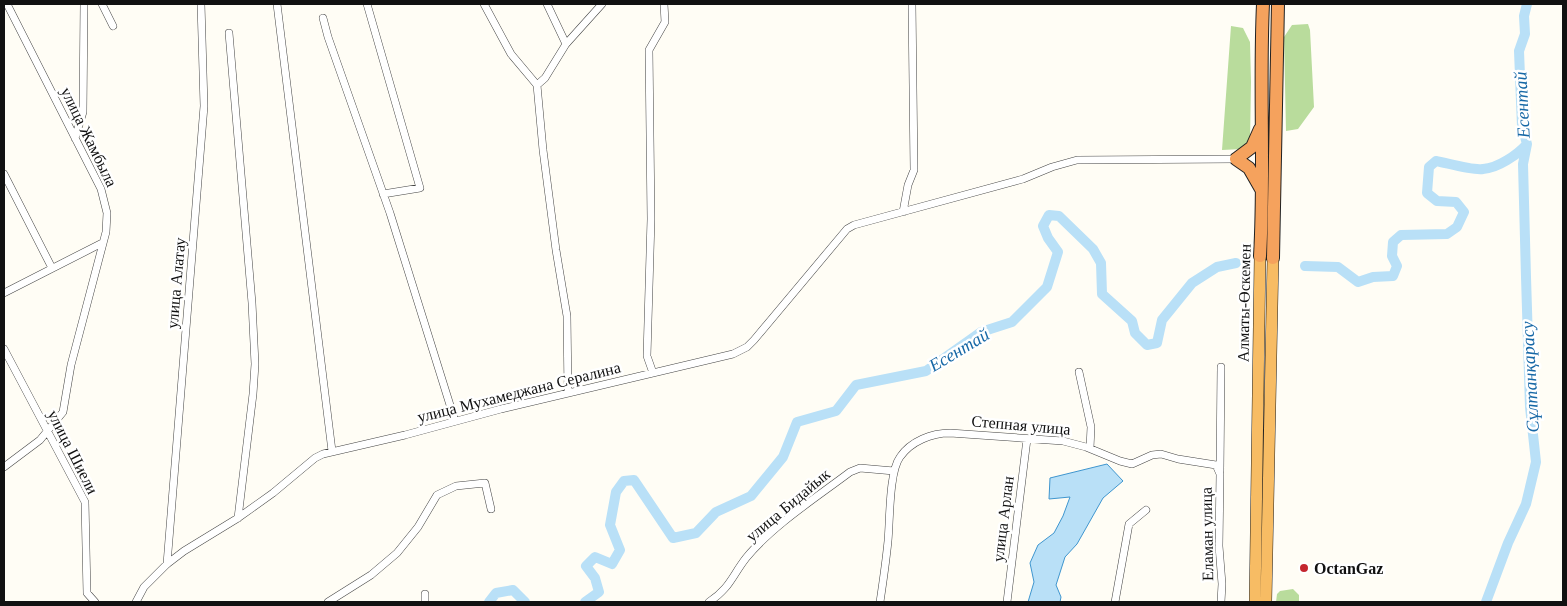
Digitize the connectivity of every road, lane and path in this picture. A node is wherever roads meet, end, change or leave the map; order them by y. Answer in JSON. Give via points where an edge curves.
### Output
{"nodes":[{"id":1,"x":7,"y":4,"type":"edge"},
{"id":2,"x":84,"y":4,"type":"edge"},
{"id":3,"x":102,"y":4,"type":"edge"},
{"id":4,"x":201,"y":4,"type":"edge"},
{"id":5,"x":277,"y":4,"type":"edge"},
{"id":6,"x":367,"y":4,"type":"edge"},
{"id":7,"x":484,"y":4,"type":"edge"},
{"id":8,"x":547,"y":4,"type":"edge"},
{"id":9,"x":602,"y":4,"type":"edge"},
{"id":10,"x":664,"y":4,"type":"edge"},
{"id":11,"x":912,"y":4,"type":"edge"},
{"id":12,"x":1263,"y":4,"type":"edge"},
{"id":13,"x":1278,"y":4,"type":"edge"},
{"id":14,"x":323,"y":18,"type":"dead end"},
{"id":15,"x":113,"y":26,"type":"dead end"},
{"id":16,"x":229,"y":33,"type":"dead end"},
{"id":17,"x":566,"y":44,"type":"junction"},
{"id":18,"x":537,"y":85,"type":"junction"},
{"id":19,"x":1262,"y":123,"type":"junction"},
{"id":20,"x":75,"y":138,"type":"junction"},
{"id":21,"x":1236,"y":159,"type":"junction"},
{"id":22,"x":4,"y":174,"type":"edge"},
{"id":23,"x":1263,"y":192,"type":"junction"},
{"id":24,"x":383,"y":194,"type":"junction"},
{"id":25,"x":903,"y":212,"type":"junction"},
{"id":26,"x":102,"y":243,"type":"junction"},
{"id":27,"x":1266,"y":257,"type":"junction"},
{"id":28,"x":52,"y":268,"type":"junction"},
{"id":29,"x":4,"y":293,"type":"edge"},
{"id":30,"x":4,"y":349,"type":"edge"},
{"id":31,"x":1221,"y":367,"type":"dead end"},
{"id":32,"x":1079,"y":372,"type":"dead end"},
{"id":33,"x":653,"y":373,"type":"junction"},
{"id":34,"x":568,"y":393,"type":"junction"},
{"id":35,"x":455,"y":421,"type":"junction"},
{"id":36,"x":48,"y":431,"type":"junction"},
{"id":37,"x":1027,"y":439,"type":"junction"},
{"id":38,"x":1090,"y":448,"type":"junction"},
{"id":39,"x":332,"y":451,"type":"junction"},
{"id":40,"x":1216,"y":465,"type":"joint"},
{"id":41,"x":4,"y":467,"type":"edge"},
{"id":42,"x":894,"y":471,"type":"junction"},
{"id":43,"x":1220,"y":474,"type":"junction"},
{"id":44,"x":491,"y":510,"type":"dead end"},
{"id":45,"x":1146,"y":510,"type":"dead end"},
{"id":46,"x":238,"y":518,"type":"junction"},
{"id":47,"x":167,"y":564,"type":"junction"},
{"id":48,"x":425,"y":594,"type":"dead end"},
{"id":49,"x":95,"y":602,"type":"edge"},
{"id":50,"x":136,"y":602,"type":"edge"},
{"id":51,"x":328,"y":602,"type":"edge"},
{"id":52,"x":425,"y":602,"type":"edge"},
{"id":53,"x":709,"y":602,"type":"edge"},
{"id":54,"x":880,"y":602,"type":"edge"},
{"id":55,"x":1007,"y":602,"type":"edge"},
{"id":56,"x":1114,"y":602,"type":"edge"},
{"id":57,"x":1221,"y":602,"type":"edge"},
{"id":58,"x":1255,"y":602,"type":"edge"},
{"id":59,"x":1266,"y":602,"type":"edge"}],
"edges":[{"from":1,"to":20,"type":"street","name":"улица Жамбыла"},
{"from":2,"to":20,"type":"street","via":[[83,112]]},
{"from":3,"to":15,"type":"street"},
{"from":4,"to":47,"type":"street","name":"улица Алатау","via":[[204,106]]},
{"from":5,"to":39,"type":"street"},
{"from":6,"to":24,"type":"street","via":[[420,188]]},
{"from":7,"to":18,"type":"street","via":[[511,54]]},
{"from":8,"to":17,"type":"street"},
{"from":9,"to":17,"type":"street"},
{"from":10,"to":33,"type":"street","via":[[664,22],[649,50],[651,219],[647,356]]},
{"from":11,"to":25,"type":"street","via":[[914,170]]},
{"from":12,"to":19,"type":"highway","name":"Алматы-Өскемен"},
{"from":13,"to":27,"type":"highway","name":"Алматы-Өскемен"},
{"from":14,"to":24,"type":"street"},
{"from":16,"to":46,"type":"street","via":[[255,364]]},
{"from":17,"to":18,"type":"street"},
{"from":18,"to":34,"type":"street","via":[[544,159],[567,316]]},
{"from":19,"to":21,"type":"highway","via":[[1252,146]]},
{"from":19,"to":23,"type":"highway","name":"Алматы-Өскемен"},
{"from":20,"to":26,"type":"street","name":"улица Жамбыла","via":[[105,200],[106,232]]},
{"from":21,"to":23,"type":"highway","via":[[1249,168]]},
{"from":21,"to":25,"type":"street","name":"улица Мухамеджана Сералина","via":[[1077,160],[1023,179]]},
{"from":22,"to":28,"type":"street"},
{"from":23,"to":27,"type":"highway","name":"Алматы-Өскемен"},
{"from":24,"to":35,"type":"street"},
{"from":25,"to":33,"type":"street","name":"улица Мухамеджана Сералина","via":[[847,229],[747,347],[733,354]]},
{"from":26,"to":28,"type":"street"},
{"from":26,"to":36,"type":"street","name":"улица Жамбыла","via":[[71,365],[63,412]]},
{"from":27,"to":58,"type":"highway","name":"Алматы-Өскемен"},
{"from":27,"to":59,"type":"highway","name":"Алматы-Өскемен"},
{"from":28,"to":29,"type":"street"},
{"from":30,"to":36,"type":"street","name":"улица Шиели"},
{"from":31,"to":43,"type":"street"},
{"from":32,"to":38,"type":"street","via":[[1091,426]]},
{"from":33,"to":34,"type":"street","name":"улица Мухамеджана Сералина"},
{"from":34,"to":35,"type":"street","name":"улица Мухамеджана Сералина"},
{"from":35,"to":39,"type":"street","name":"улица Мухамеджана Сералина"},
{"from":36,"to":41,"type":"street","name":"улица Жамбыла"},
{"from":36,"to":49,"type":"street","name":"улица Шиели","via":[[85,502],[86,593]]},
{"from":37,"to":38,"type":"street","name":"Степная улица","via":[[1063,441]]},
{"from":37,"to":42,"type":"street","name":"Степная улица","via":[[938,433],[919,440],[908,449],[899,457]]},
{"from":37,"to":55,"type":"street","name":"улица Арлан"},
{"from":38,"to":40,"type":"street","name":"Степная улица","via":[[1132,464],[1161,454]]},
{"from":39,"to":46,"type":"street","name":"улица Мухамеджана Сералина","via":[[315,458]]},
{"from":40,"to":43,"type":"street","name":"Еламан улица"},
{"from":42,"to":53,"type":"street","name":"улица Бидайык","via":[[860,468],[850,472],[769,536],[746,558],[719,596]]},
{"from":42,"to":54,"type":"street"},
{"from":43,"to":57,"type":"street","name":"Еламан улица"},
{"from":44,"to":51,"type":"street","via":[[485,483],[456,486],[436,495],[418,527],[397,553]]},
{"from":45,"to":56,"type":"street","via":[[1129,524]]},
{"from":46,"to":47,"type":"street","name":"улица Мухамеджана Сералина"},
{"from":47,"to":50,"type":"street","name":"улица Мухамеджана Сералина","via":[[144,587]]},
{"from":48,"to":52,"type":"street"}]}
